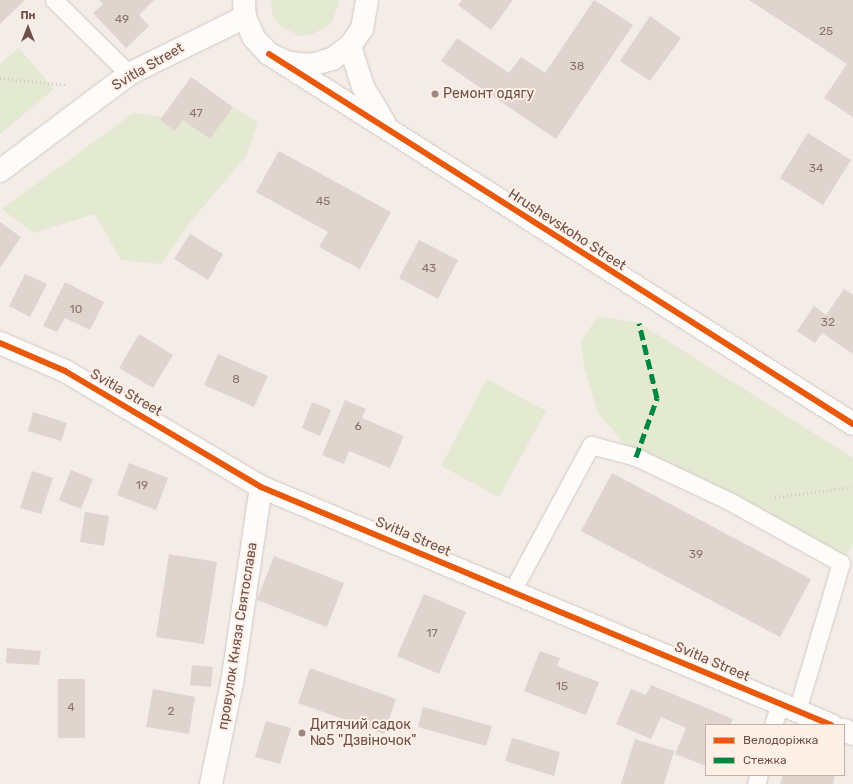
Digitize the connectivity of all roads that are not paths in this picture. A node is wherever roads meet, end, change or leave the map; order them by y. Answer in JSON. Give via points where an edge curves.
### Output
{"nodes":[{"id":1,"x":54,"y":0,"type":"edge"},
{"id":2,"x":369,"y":3,"type":"edge"},
{"id":3,"x":245,"y":9,"type":"edge"},
{"id":4,"x":350,"y":46,"type":"junction"},
{"id":5,"x":269,"y":54,"type":"junction"},
{"id":6,"x":129,"y":74,"type":"junction"},
{"id":7,"x":387,"y":127,"type":"junction"},
{"id":8,"x":0,"y":171,"type":"edge"},
{"id":9,"x":0,"y":343,"type":"edge"},
{"id":10,"x":853,"y":424,"type":"edge"},
{"id":11,"x":261,"y":487,"type":"junction"},
{"id":12,"x":512,"y":591,"type":"junction"},
{"id":13,"x":788,"y":707,"type":"junction"},
{"id":14,"x":774,"y":724,"type":"edge"},
{"id":15,"x":829,"y":724,"type":"edge"},
{"id":16,"x":211,"y":784,"type":"edge"}],
"edges":[{"from":1,"to":6,"type":"lane"},
{"from":2,"to":4,"type":"street","via":[[362,28]]},
{"from":3,"to":5,"type":"street","via":[[254,38]]},
{"from":3,"to":6,"type":"street","name":"Svitla Street"},
{"from":4,"to":5,"type":"street","via":[[332,59],[311,65],[289,63]]},
{"from":4,"to":7,"type":"street","name":"Hrushevskoho Street","via":[[364,87]]},
{"from":5,"to":7,"type":"street","name":"Hrushevskoho Street"},
{"from":6,"to":8,"type":"street","name":"Svitla Street"},
{"from":7,"to":10,"type":"street","name":"Hrushevskoho Street","via":[[584,256]]},
{"from":9,"to":11,"type":"street","name":"Svitla Street","via":[[65,371]]},
{"from":11,"to":12,"type":"street","name":"Svitla Street"},
{"from":11,"to":16,"type":"street","name":"провулок Князя Святослава","via":[[232,683]]},
{"from":12,"to":13,"type":"street","name":"Svitla Street"},
{"from":12,"to":13,"type":"lane","via":[[591,445],[636,457],[731,502],[841,563]]},
{"from":13,"to":14,"type":"lane"},
{"from":13,"to":15,"type":"street","name":"Svitla Street"}]}
